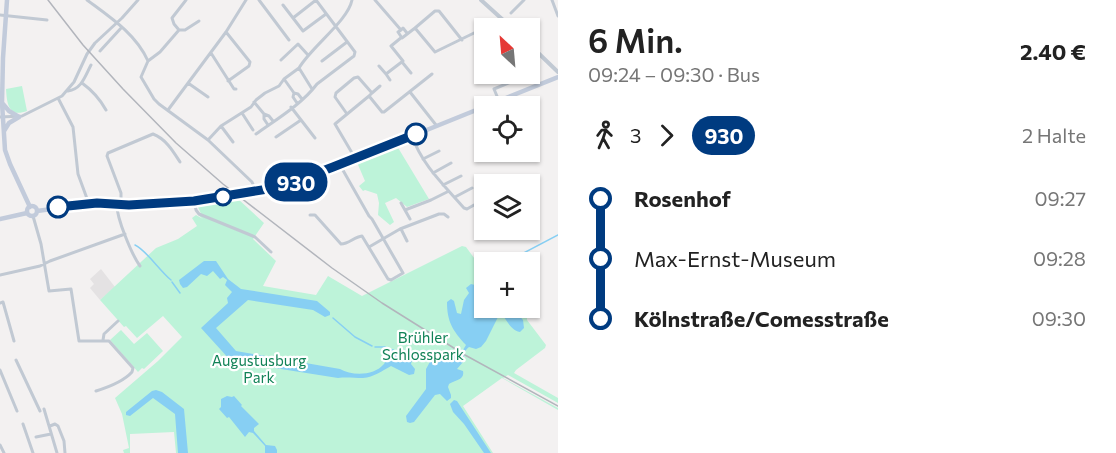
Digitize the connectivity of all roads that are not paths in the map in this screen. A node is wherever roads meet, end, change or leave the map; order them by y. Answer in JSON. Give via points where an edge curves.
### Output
{"nodes":[{"id":1,"x":7,"y":0,"type":"edge"},
{"id":2,"x":87,"y":0,"type":"edge"},
{"id":3,"x":138,"y":0,"type":"edge"},
{"id":4,"x":186,"y":0,"type":"edge"},
{"id":5,"x":246,"y":0,"type":"edge"},
{"id":6,"x":260,"y":0,"type":"edge"},
{"id":7,"x":316,"y":0,"type":"edge"},
{"id":8,"x":352,"y":0,"type":"edge"},
{"id":9,"x":375,"y":0,"type":"edge"},
{"id":10,"x":481,"y":0,"type":"edge"},
{"id":11,"x":524,"y":0,"type":"edge"},
{"id":12,"x":552,"y":0,"type":"edge"},
{"id":13,"x":283,"y":5,"type":"dead end"},
{"id":14,"x":511,"y":13,"type":"dead end"},
{"id":15,"x":3,"y":14,"type":"edge"},
{"id":16,"x":326,"y":14,"type":"junction"},
{"id":17,"x":558,"y":16,"type":"edge"},
{"id":18,"x":292,"y":18,"type":"junction"},
{"id":19,"x":501,"y":18,"type":"edge"},
{"id":20,"x":46,"y":20,"type":"dead end"},
{"id":21,"x":199,"y":21,"type":"dead end"},
{"id":22,"x":117,"y":23,"type":"junction"},
{"id":23,"x":335,"y":26,"type":"junction"},
{"id":24,"x":122,"y":27,"type":"junction"},
{"id":25,"x":415,"y":28,"type":"junction"},
{"id":26,"x":179,"y":30,"type":"junction"},
{"id":27,"x":400,"y":30,"type":"junction"},
{"id":28,"x":226,"y":33,"type":"junction"},
{"id":29,"x":474,"y":33,"type":"dead end"},
{"id":30,"x":407,"y":34,"type":"junction"},
{"id":31,"x":402,"y":37,"type":"junction"},
{"id":32,"x":289,"y":40,"type":"dead end"},
{"id":33,"x":462,"y":40,"type":"junction"},
{"id":34,"x":347,"y":42,"type":"junction"},
{"id":35,"x":100,"y":51,"type":"dead end"},
{"id":36,"x":211,"y":53,"type":"junction"},
{"id":37,"x":308,"y":55,"type":"junction"},
{"id":38,"x":540,"y":55,"type":"edge"},
{"id":39,"x":281,"y":60,"type":"dead end"},
{"id":40,"x":148,"y":61,"type":"junction"},
{"id":41,"x":322,"y":61,"type":"dead end"},
{"id":42,"x":402,"y":62,"type":"junction"},
{"id":43,"x":91,"y":64,"type":"dead end"},
{"id":44,"x":380,"y":66,"type":"dead end"},
{"id":45,"x":299,"y":68,"type":"junction"},
{"id":46,"x":558,"y":72,"type":"edge"},
{"id":47,"x":411,"y":73,"type":"dead end"},
{"id":48,"x":386,"y":74,"type":"junction"},
{"id":49,"x":432,"y":74,"type":"dead end"},
{"id":50,"x":558,"y":77,"type":"edge"},
{"id":51,"x":284,"y":79,"type":"junction"},
{"id":52,"x":390,"y":80,"type":"dead end"},
{"id":53,"x":228,"y":81,"type":"junction"},
{"id":54,"x":81,"y":83,"type":"junction"},
{"id":55,"x":187,"y":83,"type":"junction"},
{"id":56,"x":507,"y":84,"type":"edge"},
{"id":57,"x":380,"y":87,"type":"dead end"},
{"id":58,"x":236,"y":89,"type":"dead end"},
{"id":59,"x":313,"y":90,"type":"junction"},
{"id":60,"x":67,"y":91,"type":"junction"},
{"id":61,"x":410,"y":92,"type":"junction"},
{"id":62,"x":294,"y":93,"type":"junction"},
{"id":63,"x":371,"y":94,"type":"junction"},
{"id":64,"x":497,"y":96,"type":"edge"},
{"id":65,"x":511,"y":96,"type":"edge"},
{"id":66,"x":58,"y":98,"type":"junction"},
{"id":67,"x":208,"y":98,"type":"dead end"},
{"id":68,"x":302,"y":99,"type":"junction"},
{"id":69,"x":254,"y":102,"type":"junction"},
{"id":70,"x":297,"y":103,"type":"junction"},
{"id":71,"x":1,"y":105,"type":"edge"},
{"id":72,"x":291,"y":108,"type":"junction"},
{"id":73,"x":106,"y":110,"type":"dead end"},
{"id":74,"x":168,"y":110,"type":"junction"},
{"id":75,"x":474,"y":111,"type":"edge"},
{"id":76,"x":242,"y":113,"type":"junction"},
{"id":77,"x":264,"y":114,"type":"junction"},
{"id":78,"x":347,"y":114,"type":"junction"},
{"id":79,"x":1,"y":117,"type":"edge"},
{"id":80,"x":19,"y":117,"type":"junction"},
{"id":81,"x":301,"y":120,"type":"junction"},
{"id":82,"x":273,"y":121,"type":"junction"},
{"id":83,"x":268,"y":125,"type":"junction"},
{"id":84,"x":221,"y":126,"type":"junction"},
{"id":85,"x":436,"y":126,"type":"junction"},
{"id":86,"x":253,"y":130,"type":"dead end"},
{"id":87,"x":4,"y":131,"type":"junction"},
{"id":88,"x":256,"y":134,"type":"dead end"},
{"id":89,"x":412,"y":135,"type":"junction"},
{"id":90,"x":276,"y":137,"type":"dead end"},
{"id":91,"x":315,"y":138,"type":"dead end"},
{"id":92,"x":208,"y":140,"type":"junction"},
{"id":93,"x":233,"y":141,"type":"dead end"},
{"id":94,"x":439,"y":151,"type":"dead end"},
{"id":95,"x":356,"y":159,"type":"junction"},
{"id":96,"x":423,"y":159,"type":"junction"},
{"id":97,"x":180,"y":162,"type":"dead end"},
{"id":98,"x":451,"y":163,"type":"dead end"},
{"id":99,"x":340,"y":165,"type":"junction"},
{"id":100,"x":433,"y":173,"type":"junction"},
{"id":101,"x":461,"y":176,"type":"dead end"},
{"id":102,"x":443,"y":185,"type":"junction"},
{"id":103,"x":472,"y":188,"type":"dead end"},
{"id":104,"x":256,"y":191,"type":"junction"},
{"id":105,"x":448,"y":191,"type":"junction"},
{"id":106,"x":454,"y":197,"type":"junction"},
{"id":107,"x":194,"y":201,"type":"junction"},
{"id":108,"x":401,"y":203,"type":"dead end"},
{"id":109,"x":90,"y":204,"type":"junction"},
{"id":110,"x":119,"y":204,"type":"junction"},
{"id":111,"x":474,"y":205,"type":"dead end"},
{"id":112,"x":29,"y":210,"type":"junction"},
{"id":113,"x":405,"y":210,"type":"junction"},
{"id":114,"x":37,"y":211,"type":"junction"},
{"id":115,"x":310,"y":215,"type":"dead end"},
{"id":116,"x":33,"y":216,"type":"junction"},
{"id":117,"x":448,"y":217,"type":"dead end"},
{"id":118,"x":0,"y":219,"type":"edge"},
{"id":119,"x":410,"y":219,"type":"dead end"},
{"id":120,"x":400,"y":229,"type":"junction"},
{"id":121,"x":125,"y":234,"type":"junction"},
{"id":122,"x":384,"y":239,"type":"junction"},
{"id":123,"x":407,"y":241,"type":"dead end"},
{"id":124,"x":369,"y":247,"type":"junction"},
{"id":125,"x":271,"y":252,"type":"dead end"},
{"id":126,"x":44,"y":264,"type":"junction"},
{"id":127,"x":140,"y":266,"type":"dead end"},
{"id":128,"x":0,"y":275,"type":"edge"},
{"id":129,"x":1,"y":303,"type":"edge"},
{"id":130,"x":118,"y":321,"type":"dead end"},
{"id":131,"x":103,"y":340,"type":"junction"},
{"id":132,"x":14,"y":341,"type":"dead end"},
{"id":133,"x":16,"y":360,"type":"dead end"},
{"id":134,"x":0,"y":370,"type":"edge"},
{"id":135,"x":96,"y":391,"type":"dead end"},
{"id":136,"x":17,"y":411,"type":"dead end"},
{"id":137,"x":23,"y":424,"type":"dead end"},
{"id":138,"x":50,"y":426,"type":"junction"},
{"id":139,"x":51,"y":434,"type":"junction"},
{"id":140,"x":36,"y":437,"type":"dead end"},
{"id":141,"x":0,"y":445,"type":"edge"},
{"id":142,"x":4,"y":453,"type":"edge"},
{"id":143,"x":33,"y":453,"type":"edge"},
{"id":144,"x":57,"y":453,"type":"edge"},
{"id":145,"x":65,"y":453,"type":"edge"}],
"edges":[{"from":1,"to":15,"type":"main road"},
{"from":2,"to":22,"type":"street"},
{"from":3,"to":22,"type":"street"},
{"from":4,"to":26,"type":"street","via":[[172,18]]},
{"from":5,"to":28,"type":"street"},
{"from":6,"to":32,"type":"street"},
{"from":7,"to":16,"type":"street"},
{"from":7,"to":18,"type":"street"},
{"from":8,"to":23,"type":"street"},
{"from":9,"to":27,"type":"street"},
{"from":10,"to":19,"type":"street"},
{"from":11,"to":14,"type":"street"},
{"from":12,"to":17,"type":"street"},
{"from":13,"to":18,"type":"street"},
{"from":15,"to":20,"type":"street"},
{"from":15,"to":71,"type":"main road"},
{"from":16,"to":18,"type":"street","via":[[303,32]]},
{"from":16,"to":23,"type":"street"},
{"from":21,"to":26,"type":"street"},
{"from":22,"to":24,"type":"street"},
{"from":22,"to":60,"type":"street","via":[[93,46]]},
{"from":23,"to":34,"type":"street"},
{"from":23,"to":37,"type":"street"},
{"from":24,"to":35,"type":"street"},
{"from":24,"to":40,"type":"street"},
{"from":25,"to":30,"type":"street"},
{"from":25,"to":33,"type":"street","via":[[435,52]]},
{"from":25,"to":33,"type":"street","via":[[439,11]]},
{"from":26,"to":40,"type":"street"},
{"from":27,"to":30,"type":"street","via":[[403,28]]},
{"from":27,"to":31,"type":"street"},
{"from":28,"to":36,"type":"street"},
{"from":28,"to":53,"type":"street","via":[[250,64]]},
{"from":29,"to":33,"type":"street"},
{"from":30,"to":31,"type":"street"},
{"from":31,"to":42,"type":"street","via":[[391,46]]},
{"from":34,"to":41,"type":"street"},
{"from":34,"to":59,"type":"street","via":[[354,56]]},
{"from":36,"to":53,"type":"street"},
{"from":36,"to":55,"type":"street"},
{"from":37,"to":39,"type":"street","via":[[298,44]]},
{"from":37,"to":45,"type":"street"},
{"from":38,"to":46,"type":"street"},
{"from":40,"to":74,"type":"street","via":[[142,80],[154,99]]},
{"from":42,"to":47,"type":"street"},
{"from":42,"to":48,"type":"street"},
{"from":43,"to":54,"type":"street"},
{"from":44,"to":48,"type":"street"},
{"from":45,"to":51,"type":"street"},
{"from":45,"to":59,"type":"street"},
{"from":48,"to":52,"type":"street"},
{"from":49,"to":61,"type":"street"},
{"from":50,"to":65,"type":"main road"},
{"from":51,"to":62,"type":"street"},
{"from":51,"to":69,"type":"street"},
{"from":53,"to":58,"type":"street"},
{"from":54,"to":60,"type":"street"},
{"from":54,"to":73,"type":"street","via":[[91,89]]},
{"from":55,"to":67,"type":"street"},
{"from":55,"to":74,"type":"street"},
{"from":56,"to":64,"type":"street","via":[[494,89]]},
{"from":57,"to":63,"type":"street"},
{"from":59,"to":68,"type":"street"},
{"from":60,"to":66,"type":"street"},
{"from":61,"to":63,"type":"street","via":[[382,112]]},
{"from":61,"to":85,"type":"street"},
{"from":62,"to":68,"type":"street"},
{"from":62,"to":70,"type":"street"},
{"from":63,"to":78,"type":"street"},
{"from":63,"to":78,"type":"street","via":[[357,77],[336,93]]},
{"from":66,"to":80,"type":"street"},
{"from":66,"to":109,"type":"street","via":[[73,127],[78,174]]},
{"from":68,"to":70,"type":"street"},
{"from":69,"to":76,"type":"street"},
{"from":69,"to":77,"type":"street"},
{"from":70,"to":72,"type":"street"},
{"from":71,"to":79,"type":"main road"},
{"from":71,"to":80,"type":"main road"},
{"from":72,"to":81,"type":"street"},
{"from":72,"to":82,"type":"street"},
{"from":74,"to":92,"type":"street"},
{"from":75,"to":85,"type":"main road"},
{"from":76,"to":84,"type":"street"},
{"from":76,"to":86,"type":"street"},
{"from":77,"to":82,"type":"street"},
{"from":77,"to":83,"type":"street"},
{"from":78,"to":95,"type":"street","via":[[335,124]]},
{"from":79,"to":80,"type":"street"},
{"from":79,"to":87,"type":"main road"},
{"from":80,"to":87,"type":"main road"},
{"from":81,"to":90,"type":"street"},
{"from":81,"to":91,"type":"street"},
{"from":82,"to":83,"type":"street"},
{"from":83,"to":88,"type":"street"},
{"from":84,"to":92,"type":"street"},
{"from":84,"to":93,"type":"street"},
{"from":85,"to":89,"type":"main road"},
{"from":87,"to":112,"type":"main road","via":[[6,153]]},
{"from":89,"to":95,"type":"main road"},
{"from":89,"to":96,"type":"street"},
{"from":92,"to":104,"type":"street","via":[[252,182]]},
{"from":94,"to":96,"type":"street"},
{"from":95,"to":99,"type":"main road"},
{"from":96,"to":100,"type":"street"},
{"from":97,"to":110,"type":"street","via":[[153,134],[108,153],[121,192]]},
{"from":98,"to":100,"type":"street"},
{"from":99,"to":104,"type":"main road","via":[[286,185]]},
{"from":99,"to":122,"type":"street"},
{"from":100,"to":102,"type":"street"},
{"from":101,"to":102,"type":"street"},
{"from":102,"to":105,"type":"street"},
{"from":103,"to":106,"type":"street"},
{"from":104,"to":107,"type":"main road"},
{"from":105,"to":106,"type":"street"},
{"from":105,"to":113,"type":"street"},
{"from":106,"to":111,"type":"street","via":[[464,208]]},
{"from":107,"to":110,"type":"main road"},
{"from":107,"to":125,"type":"street","via":[[199,214],[255,237]]},
{"from":108,"to":113,"type":"street"},
{"from":109,"to":110,"type":"main road"},
{"from":109,"to":114,"type":"main road"},
{"from":110,"to":121,"type":"street","via":[[118,215]]},
{"from":112,"to":114,"type":"main road","via":[[34,207]]},
{"from":112,"to":116,"type":"main road"},
{"from":112,"to":118,"type":"main road"},
{"from":113,"to":119,"type":"street"},
{"from":114,"to":116,"type":"main road"},
{"from":115,"to":124,"type":"street","via":[[315,215],[341,244],[360,236]]},
{"from":116,"to":126,"type":"street"},
{"from":117,"to":120,"type":"street","via":[[439,214]]},
{"from":120,"to":122,"type":"street"},
{"from":120,"to":123,"type":"street"},
{"from":121,"to":126,"type":"street"},
{"from":121,"to":127,"type":"street"},
{"from":122,"to":124,"type":"street"},
{"from":122,"to":124,"type":"street","via":[[403,272],[396,278],[388,279]]},
{"from":126,"to":128,"type":"street"},
{"from":126,"to":131,"type":"street","via":[[49,291],[71,289],[79,341]]},
{"from":129,"to":132,"type":"street"},
{"from":130,"to":131,"type":"street"},
{"from":131,"to":135,"type":"street","via":[[112,343],[133,370],[116,384]]},
{"from":133,"to":138,"type":"street"},
{"from":134,"to":136,"type":"street"},
{"from":137,"to":143,"type":"street"},
{"from":138,"to":139,"type":"street"},
{"from":138,"to":145,"type":"street","via":[[58,426]]},
{"from":139,"to":140,"type":"street"},
{"from":139,"to":144,"type":"street"},
{"from":141,"to":142,"type":"street"}]}
